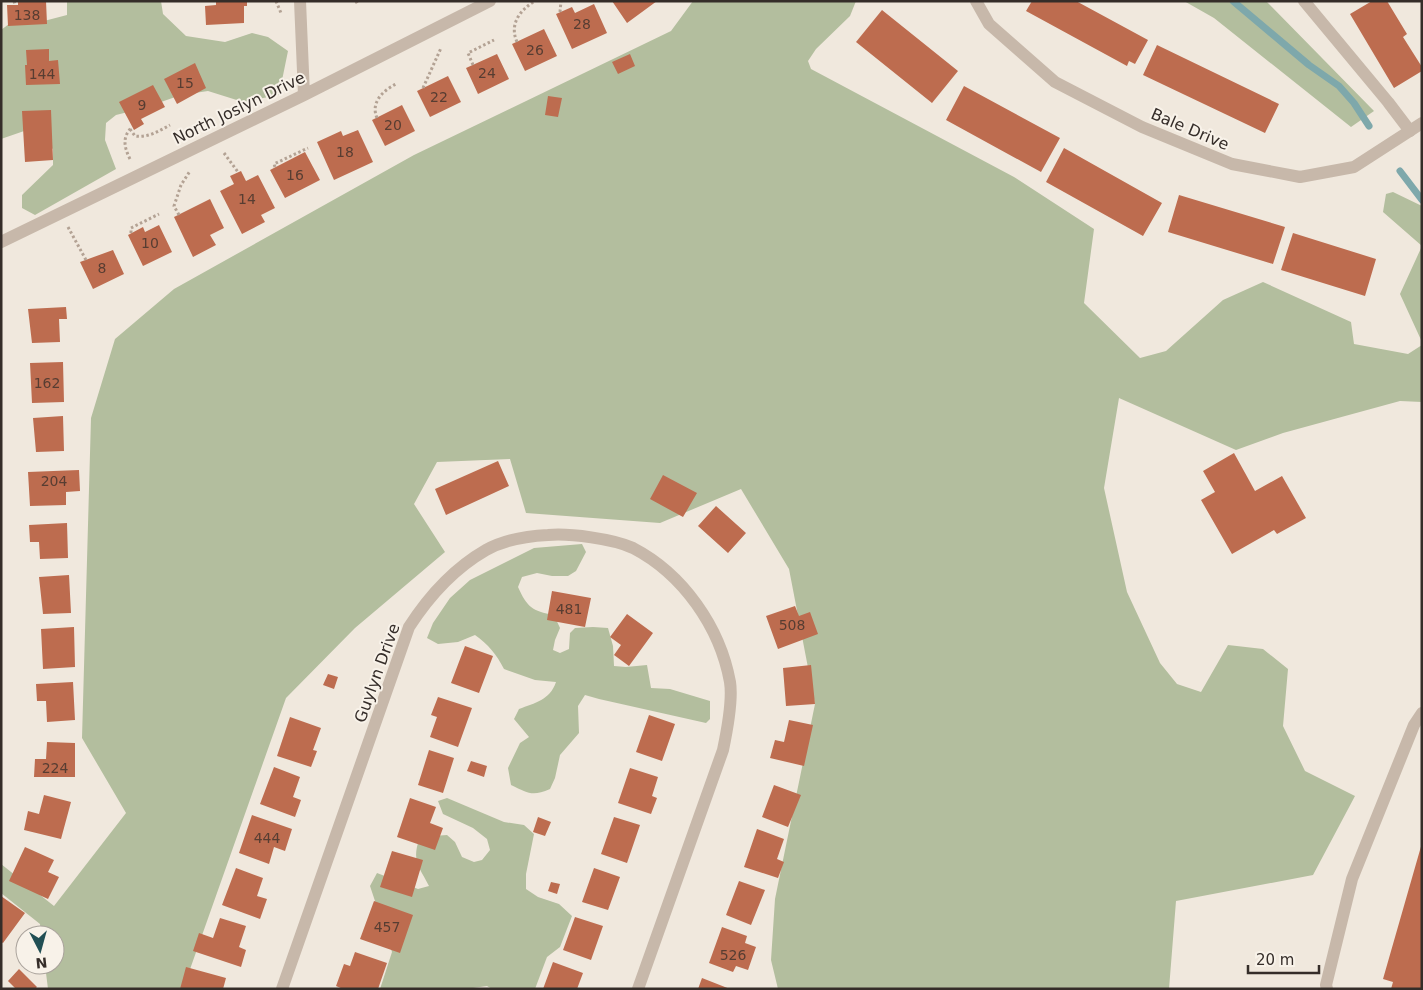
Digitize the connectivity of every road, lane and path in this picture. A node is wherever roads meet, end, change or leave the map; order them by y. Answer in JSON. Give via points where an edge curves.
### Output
{"nodes":[{"id":1,"x":276,"y":1,"type":"edge"},
{"id":2,"x":300,"y":1,"type":"edge"},
{"id":3,"x":490,"y":1,"type":"edge"},
{"id":4,"x":535,"y":1,"type":"edge"},
{"id":5,"x":561,"y":1,"type":"edge"},
{"id":6,"x":976,"y":1,"type":"edge"},
{"id":7,"x":1304,"y":1,"type":"edge"},
{"id":8,"x":560,"y":12,"type":"dead end"},
{"id":9,"x":283,"y":18,"type":"dead end"},
{"id":10,"x":494,"y":40,"type":"dead end"},
{"id":11,"x":517,"y":42,"type":"dead end"},
{"id":12,"x":442,"y":48,"type":"dead end"},
{"id":13,"x":473,"y":65,"type":"dead end"},
{"id":14,"x":396,"y":84,"type":"dead end"},
{"id":15,"x":423,"y":88,"type":"dead end"},
{"id":16,"x":304,"y":95,"type":"junction"},
{"id":17,"x":377,"y":118,"type":"dead end"},
{"id":18,"x":1422,"y":123,"type":"edge"},
{"id":19,"x":170,"y":125,"type":"dead end"},
{"id":20,"x":1410,"y":131,"type":"junction"},
{"id":21,"x":308,"y":148,"type":"dead end"},
{"id":22,"x":194,"y":164,"type":"dead end"},
{"id":23,"x":275,"y":167,"type":"dead end"},
{"id":24,"x":139,"y":175,"type":"junction"},
{"id":25,"x":60,"y":213,"type":"junction"},
{"id":26,"x":159,"y":214,"type":"dead end"},
{"id":27,"x":179,"y":214,"type":"dead end"},
{"id":28,"x":131,"y":233,"type":"dead end"},
{"id":29,"x":1,"y":242,"type":"edge"},
{"id":30,"x":86,"y":260,"type":"dead end"},
{"id":31,"x":1422,"y":713,"type":"edge"},
{"id":32,"x":282,"y":989,"type":"edge"},
{"id":33,"x":638,"y":989,"type":"edge"},
{"id":34,"x":1326,"y":989,"type":"edge"}],
"edges":[{"from":1,"to":9,"type":"path"},
{"from":2,"to":16,"type":"street"},
{"from":3,"to":16,"type":"street","name":"North Joslyn Drive"},
{"from":4,"to":11,"type":"path","via":[[518,16],[514,35]]},
{"from":5,"to":8,"type":"path"},
{"from":6,"to":20,"type":"street","name":"Bale Drive","via":[[989,24],[1055,82],[1142,127],[1232,164],[1300,177],[1354,166]]},
{"from":7,"to":20,"type":"street"},
{"from":10,"to":13,"type":"path","via":[[468,53]]},
{"from":12,"to":15,"type":"path"},
{"from":14,"to":17,"type":"path","via":[[386,88],[376,103]]},
{"from":16,"to":24,"type":"street","name":"North Joslyn Drive"},
{"from":18,"to":20,"type":"street","name":"Bale Drive"},
{"from":19,"to":24,"type":"path","via":[[141,137],[135,136],[131,128],[124,136],[127,153]]},
{"from":21,"to":23,"type":"path","via":[[274,164]]},
{"from":22,"to":27,"type":"path","via":[[181,185],[174,206]]},
{"from":24,"to":25,"type":"street","name":"North Joslyn Drive"},
{"from":25,"to":29,"type":"street","name":"North Joslyn Drive"},
{"from":25,"to":30,"type":"path"},
{"from":26,"to":28,"type":"path","via":[[131,228]]},
{"from":31,"to":34,"type":"street","via":[[1352,879]]},
{"from":32,"to":33,"type":"street","name":"Guylyn Drive","via":[[409,627],[423,605],[452,574],[487,550],[524,536],[564,534],[632,548],[665,570],[683,587],[710,624],[722,651],[730,684],[729,719],[723,750]]}]}
